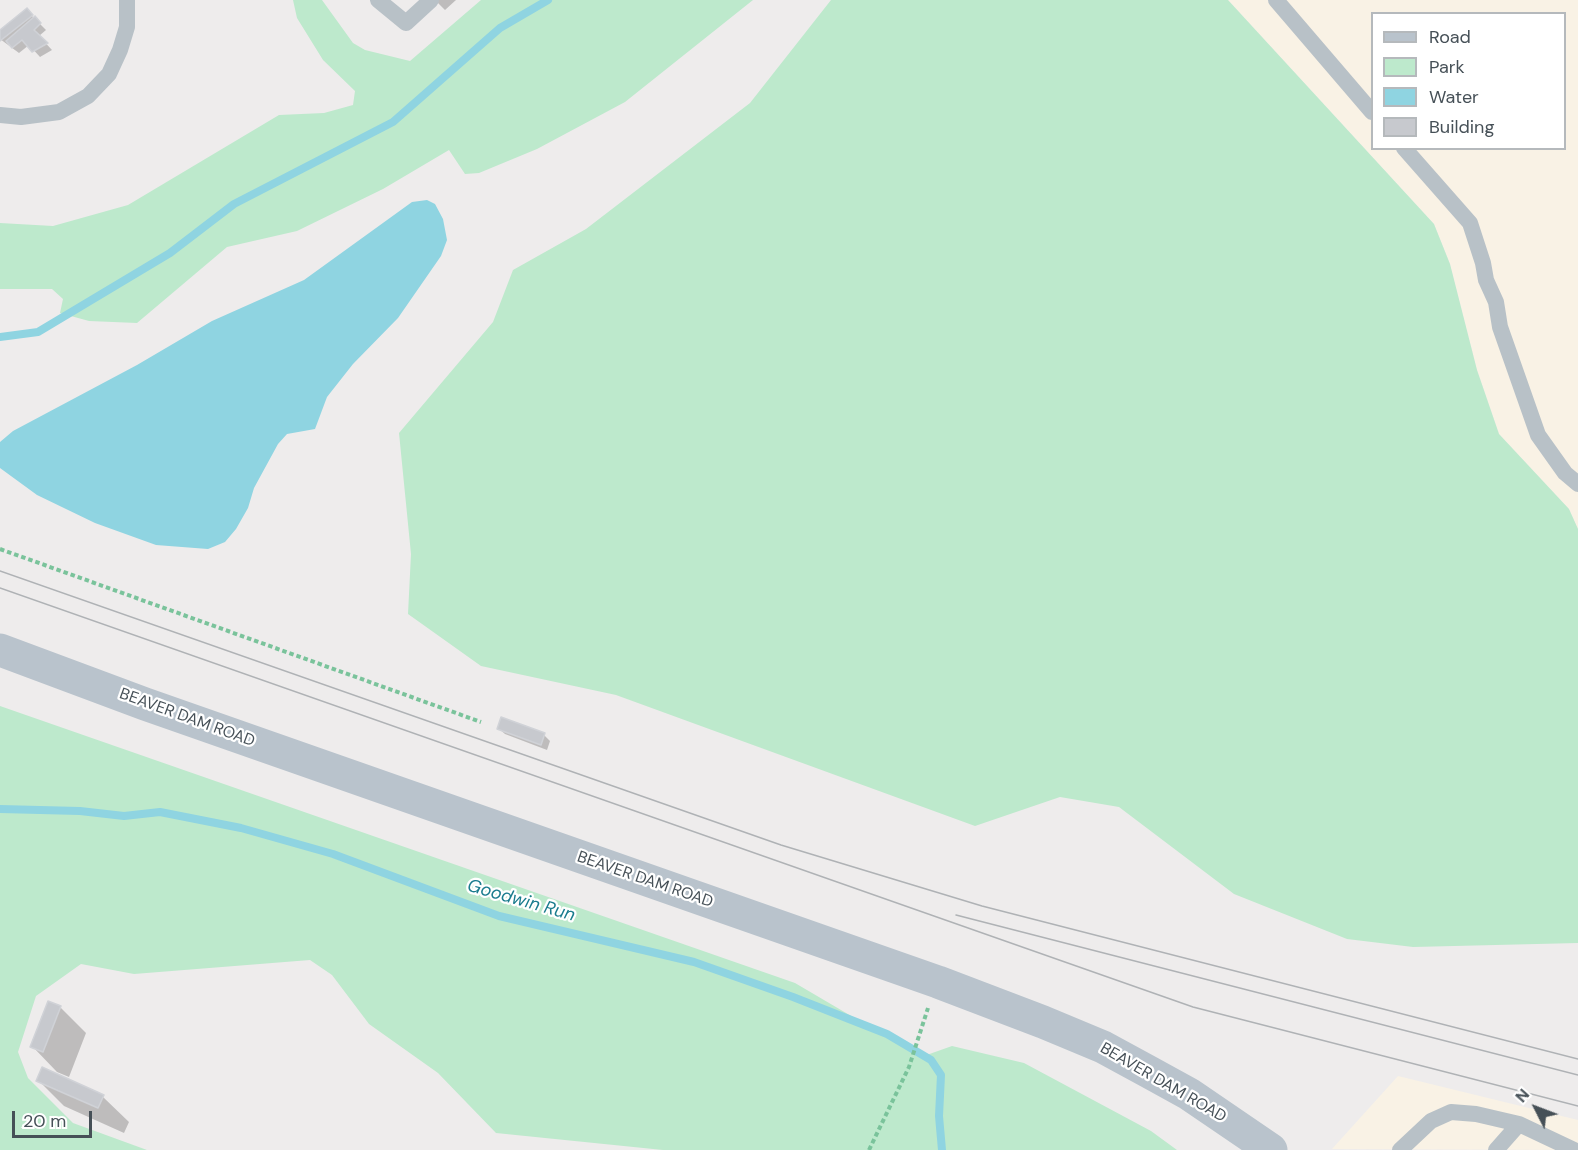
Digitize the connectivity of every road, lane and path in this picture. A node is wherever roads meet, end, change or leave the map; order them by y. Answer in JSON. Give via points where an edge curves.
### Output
{"nodes":[{"id":1,"x":126,"y":0,"type":"edge"},
{"id":2,"x":378,"y":0,"type":"edge"},
{"id":3,"x":431,"y":0,"type":"edge"},
{"id":4,"x":1276,"y":0,"type":"edge"},
{"id":5,"x":1371,"y":111,"type":"edge"},
{"id":6,"x":0,"y":115,"type":"edge"},
{"id":7,"x":1406,"y":150,"type":"edge"},
{"id":8,"x":1578,"y":484,"type":"edge"},
{"id":9,"x":0,"y":549,"type":"edge"},
{"id":10,"x":0,"y":650,"type":"edge"},
{"id":11,"x":481,"y":722,"type":"dead end"},
{"id":12,"x":923,"y":1022,"type":"dead end"},
{"id":13,"x":1519,"y":1124,"type":"junction"},
{"id":14,"x":869,"y":1150,"type":"edge"},
{"id":15,"x":1271,"y":1150,"type":"edge"},
{"id":16,"x":1400,"y":1150,"type":"edge"},
{"id":17,"x":1496,"y":1150,"type":"edge"},
{"id":18,"x":1574,"y":1150,"type":"edge"}],
"edges":[{"from":1,"to":6,"type":"lane","via":[[127,27],[120,50],[109,74],[88,96],[59,112],[21,117]]},
{"from":2,"to":3,"type":"lane","via":[[406,23]]},
{"from":4,"to":5,"type":"lane"},
{"from":7,"to":8,"type":"lane","via":[[1470,223],[1496,302],[1503,338],[1538,435],[1565,473]]},
{"from":9,"to":11,"type":"path"},
{"from":10,"to":15,"type":"main road","name":"BEAVER DAM ROAD","via":[[1042,1022],[1103,1047],[1189,1094]]},
{"from":12,"to":14,"type":"path","via":[[909,1067]]},
{"from":13,"to":16,"type":"lane","via":[[1451,1112],[1431,1121]]},
{"from":13,"to":17,"type":"lane"},
{"from":13,"to":18,"type":"lane"}]}
